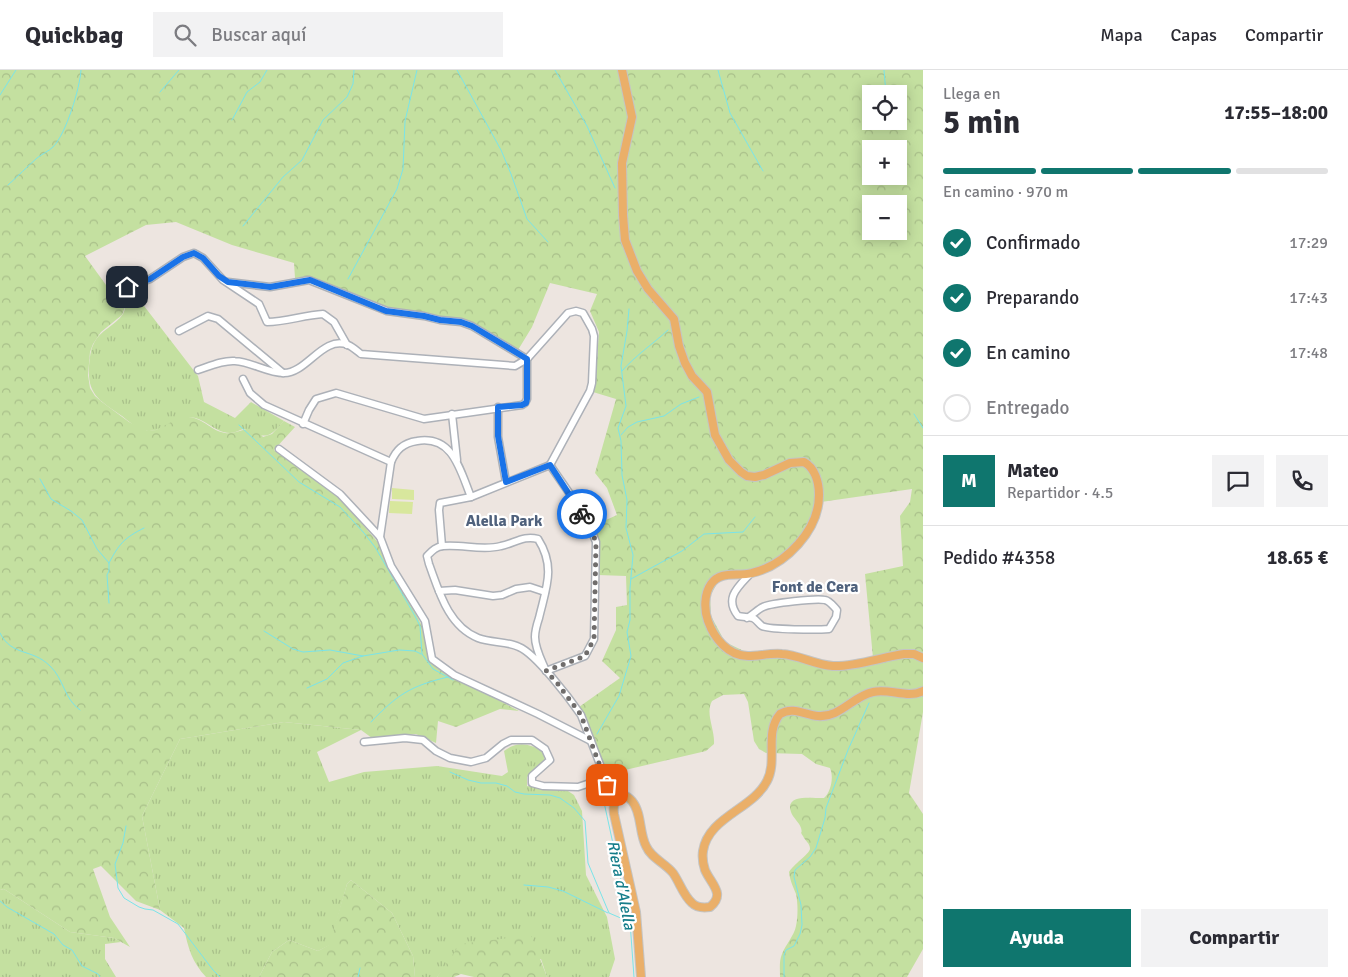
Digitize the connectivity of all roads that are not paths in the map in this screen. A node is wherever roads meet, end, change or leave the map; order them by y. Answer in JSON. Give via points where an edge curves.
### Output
{"nodes":[{"id":1,"x":622,"y":70,"type":"edge"},
{"id":2,"x":228,"y":282,"type":"junction"},
{"id":3,"x":114,"y":292,"type":"dead end"},
{"id":4,"x":179,"y":330,"type":"dead end"},
{"id":5,"x":347,"y":345,"type":"junction"},
{"id":6,"x":527,"y":359,"type":"junction"},
{"id":7,"x":198,"y":370,"type":"dead end"},
{"id":8,"x":284,"y":373,"type":"junction"},
{"id":9,"x":243,"y":379,"type":"dead end"},
{"id":10,"x":498,"y":407,"type":"junction"},
{"id":11,"x":452,"y":414,"type":"junction"},
{"id":12,"x":304,"y":424,"type":"junction"},
{"id":13,"x":278,"y":449,"type":"dead end"},
{"id":14,"x":457,"y":460,"type":"junction"},
{"id":15,"x":391,"y":462,"type":"junction"},
{"id":16,"x":550,"y":465,"type":"junction"},
{"id":17,"x":506,"y":482,"type":"junction"},
{"id":18,"x":471,"y":497,"type":"junction"},
{"id":19,"x":380,"y":537,"type":"junction"},
{"id":20,"x":442,"y":546,"type":"junction"},
{"id":21,"x":750,"y":574,"type":"junction"},
{"id":22,"x":439,"y":591,"type":"junction"},
{"id":23,"x":545,"y":592,"type":"junction"},
{"id":24,"x":747,"y":618,"type":"junction"},
{"id":25,"x":923,"y":658,"type":"edge"},
{"id":26,"x":546,"y":671,"type":"junction"},
{"id":27,"x":923,"y":691,"type":"edge"},
{"id":28,"x":590,"y":741,"type":"junction"},
{"id":29,"x":364,"y":742,"type":"dead end"},
{"id":30,"x":605,"y":778,"type":"junction"},
{"id":31,"x":616,"y":799,"type":"junction"},
{"id":32,"x":641,"y":977,"type":"edge"}],
"edges":[{"from":1,"to":21,"type":"main road","via":[[632,117],[622,163],[623,214],[625,240],[637,271],[674,319],[684,363],[709,395],[715,435],[729,460],[747,476],[755,477],[790,463],[804,462],[812,469],[818,485],[816,515],[798,545],[782,559]]},
{"from":2,"to":3,"type":"street","via":[[203,258],[190,253],[150,279]]},
{"from":2,"to":5,"type":"street","via":[[259,304],[267,322],[323,314],[334,322]]},
{"from":2,"to":6,"type":"street","via":[[270,287],[310,280],[386,311],[466,324]]},
{"from":4,"to":8,"type":"street","via":[[208,316],[218,319]]},
{"from":5,"to":6,"type":"street","via":[[361,354],[515,366]]},
{"from":5,"to":8,"type":"street","via":[[324,348],[295,371]]},
{"from":6,"to":10,"type":"street","via":[[526,403]]},
{"from":6,"to":16,"type":"street","via":[[568,314],[576,311],[587,318],[594,336],[590,391]]},
{"from":7,"to":8,"type":"street","via":[[237,361]]},
{"from":9,"to":12,"type":"street","via":[[250,393],[264,405]]},
{"from":10,"to":11,"type":"street"},
{"from":10,"to":17,"type":"street","via":[[498,436]]},
{"from":11,"to":12,"type":"street","via":[[424,419],[336,393],[316,400]]},
{"from":11,"to":14,"type":"street"},
{"from":12,"to":15,"type":"street"},
{"from":13,"to":19,"type":"street","via":[[340,494]]},
{"from":14,"to":15,"type":"street","via":[[442,443],[425,440],[410,442],[396,451]]},
{"from":14,"to":18,"type":"street"},
{"from":15,"to":19,"type":"street"},
{"from":16,"to":17,"type":"street"},
{"from":16,"to":26,"type":"street","via":[[596,542],[594,639],[585,656]]},
{"from":17,"to":18,"type":"street"},
{"from":18,"to":20,"type":"street","via":[[440,503]]},
{"from":19,"to":28,"type":"street","via":[[391,566],[425,620],[432,659],[454,675]]},
{"from":20,"to":22,"type":"street","via":[[427,556]]},
{"from":20,"to":23,"type":"street","via":[[495,547],[522,538],[538,539],[549,562]]},
{"from":21,"to":24,"type":"street","via":[[740,584],[731,603],[738,616]]},
{"from":21,"to":25,"type":"main road","via":[[720,576],[707,592],[709,624],[724,647],[732,653],[748,656],[788,654],[833,666],[904,654]]},
{"from":22,"to":23,"type":"street","via":[[456,590],[493,596],[530,587]]},
{"from":22,"to":26,"type":"street","via":[[446,607],[464,631],[479,639],[519,646]]},
{"from":23,"to":26,"type":"street","via":[[535,637]]},
{"from":24,"to":24,"type":"street","via":[[764,606],[814,599],[827,600],[836,610],[829,630],[766,627]]},
{"from":26,"to":28,"type":"street","via":[[581,715]]},
{"from":27,"to":31,"type":"main road","via":[[913,694],[870,692],[825,716],[792,711],[780,714],[773,726],[771,768],[766,784],[714,829],[705,844],[703,860],[717,895],[710,907],[693,904],[685,895],[672,872],[648,850],[633,802],[626,797]]},
{"from":28,"to":30,"type":"street"},
{"from":29,"to":30,"type":"street","via":[[405,738],[423,740],[450,758],[472,762],[486,758],[511,740],[532,740],[544,749],[550,760],[532,776],[532,783],[578,787]]},
{"from":30,"to":31,"type":"street"},
{"from":31,"to":32,"type":"main road","via":[[614,814],[638,921]]}]}
